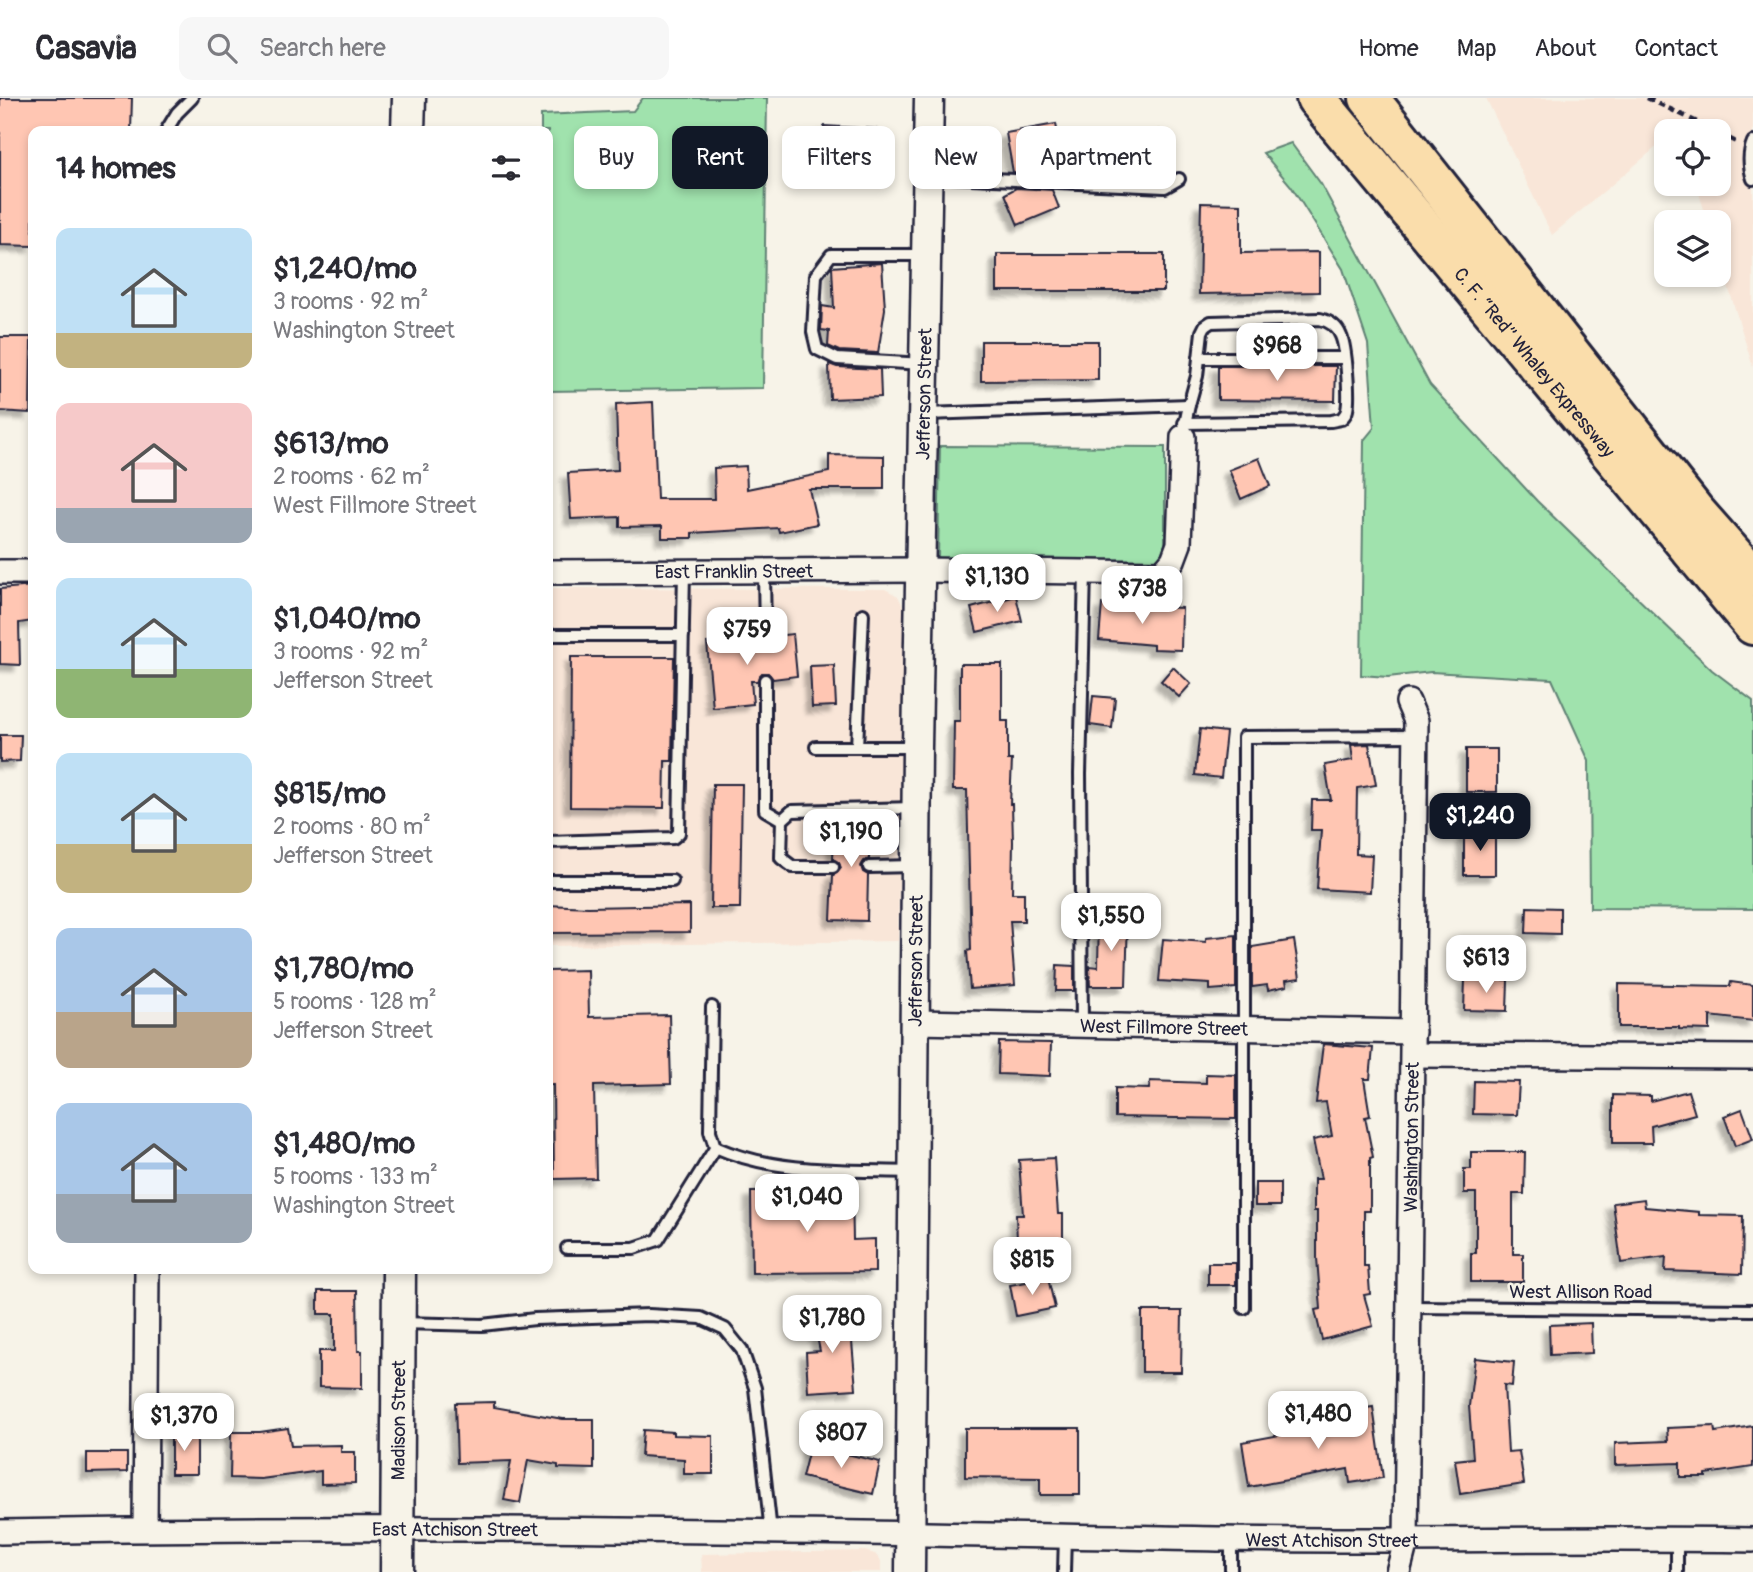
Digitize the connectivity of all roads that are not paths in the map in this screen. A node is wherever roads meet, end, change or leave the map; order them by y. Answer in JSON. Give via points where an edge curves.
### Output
{"nodes":[{"id":1,"x":192,"y":98,"type":"edge"},
{"id":2,"x":408,"y":98,"type":"edge"},
{"id":3,"x":929,"y":98,"type":"edge"},
{"id":4,"x":1316,"y":98,"type":"edge"},
{"id":5,"x":1368,"y":98,"type":"edge"},
{"id":6,"x":169,"y":126,"type":"edge"},
{"id":7,"x":408,"y":126,"type":"edge"},
{"id":8,"x":929,"y":126,"type":"edge"},
{"id":9,"x":1753,"y":142,"type":"edge"},
{"id":10,"x":1002,"y":179,"type":"edge"},
{"id":11,"x":1179,"y":179,"type":"dead end"},
{"id":12,"x":1753,"y":179,"type":"edge"},
{"id":13,"x":928,"y":189,"type":"edge"},
{"id":14,"x":926,"y":255,"type":"junction"},
{"id":15,"x":1199,"y":358,"type":"junction"},
{"id":16,"x":1345,"y":358,"type":"junction"},
{"id":17,"x":924,"y":363,"type":"junction"},
{"id":18,"x":1189,"y":405,"type":"junction"},
{"id":19,"x":923,"y":414,"type":"junction"},
{"id":20,"x":1184,"y":430,"type":"junction"},
{"id":21,"x":920,"y":570,"type":"junction"},
{"id":22,"x":684,"y":571,"type":"junction"},
{"id":23,"x":764,"y":571,"type":"junction"},
{"id":24,"x":0,"y":572,"type":"edge"},
{"id":25,"x":28,"y":572,"type":"edge"},
{"id":26,"x":553,"y":572,"type":"edge"},
{"id":27,"x":1085,"y":572,"type":"junction"},
{"id":28,"x":1753,"y":577,"type":"edge"},
{"id":29,"x":863,"y":614,"type":"dead end"},
{"id":30,"x":1753,"y":625,"type":"edge"},
{"id":31,"x":553,"y":635,"type":"edge"},
{"id":32,"x":683,"y":635,"type":"junction"},
{"id":33,"x":765,"y":637,"type":"dead end"},
{"id":34,"x":765,"y":680,"type":"dead end"},
{"id":35,"x":1409,"y":702,"type":"dead end"},
{"id":36,"x":1416,"y":736,"type":"junction"},
{"id":37,"x":816,"y":747,"type":"dead end"},
{"id":38,"x":857,"y":747,"type":"junction"},
{"id":39,"x":917,"y":747,"type":"junction"},
{"id":40,"x":918,"y":808,"type":"junction"},
{"id":41,"x":782,"y":820,"type":"junction"},
{"id":42,"x":553,"y":842,"type":"edge"},
{"id":43,"x":917,"y":866,"type":"junction"},
{"id":44,"x":833,"y":867,"type":"dead end"},
{"id":45,"x":869,"y":867,"type":"dead end"},
{"id":46,"x":553,"y":881,"type":"edge"},
{"id":47,"x":672,"y":881,"type":"dead end"},
{"id":48,"x":712,"y":1007,"type":"dead end"},
{"id":49,"x":916,"y":1022,"type":"junction"},
{"id":50,"x":1082,"y":1026,"type":"junction"},
{"id":51,"x":1244,"y":1029,"type":"junction"},
{"id":52,"x":1413,"y":1032,"type":"junction"},
{"id":53,"x":1413,"y":1055,"type":"junction"},
{"id":54,"x":1753,"y":1057,"type":"edge"},
{"id":55,"x":716,"y":1147,"type":"junction"},
{"id":56,"x":914,"y":1172,"type":"junction"},
{"id":57,"x":567,"y":1248,"type":"dead end"},
{"id":58,"x":148,"y":1274,"type":"edge"},
{"id":59,"x":399,"y":1274,"type":"edge"},
{"id":60,"x":1408,"y":1307,"type":"junction"},
{"id":61,"x":1244,"y":1308,"type":"dead end"},
{"id":62,"x":1753,"y":1310,"type":"edge"},
{"id":63,"x":399,"y":1323,"type":"junction"},
{"id":64,"x":145,"y":1530,"type":"junction"},
{"id":65,"x":397,"y":1530,"type":"junction"},
{"id":66,"x":0,"y":1532,"type":"edge"},
{"id":67,"x":772,"y":1532,"type":"junction"},
{"id":68,"x":910,"y":1532,"type":"junction"},
{"id":69,"x":1065,"y":1535,"type":"junction"},
{"id":70,"x":1231,"y":1539,"type":"junction"},
{"id":71,"x":1676,"y":1539,"type":"junction"},
{"id":72,"x":1753,"y":1540,"type":"edge"},
{"id":73,"x":1406,"y":1541,"type":"junction"},
{"id":74,"x":397,"y":1572,"type":"edge"},
{"id":75,"x":910,"y":1572,"type":"edge"},
{"id":76,"x":1064,"y":1572,"type":"edge"},
{"id":77,"x":1231,"y":1572,"type":"edge"},
{"id":78,"x":1398,"y":1572,"type":"edge"},
{"id":79,"x":1676,"y":1572,"type":"edge"}],
"edges":[{"from":1,"to":6,"type":"lane"},
{"from":2,"to":7,"type":"main road"},
{"from":3,"to":8,"type":"street","name":"Jefferson Street"},
{"from":4,"to":30,"type":"highway","name":"C. F. “Red” Whaley Expressway"},
{"from":5,"to":28,"type":"highway","name":"C. F. “Red” Whaley Expressway","via":[[1694,510]]},
{"from":9,"to":12,"type":"lane"},
{"from":10,"to":11,"type":"lane","via":[[1165,187]]},
{"from":13,"to":14,"type":"street","name":"Jefferson Street"},
{"from":14,"to":17,"type":"street","name":"Jefferson Street"},
{"from":14,"to":17,"type":"lane","via":[[831,255],[816,275],[813,332],[817,349],[836,359]]},
{"from":15,"to":16,"type":"lane"},
{"from":15,"to":16,"type":"lane","via":[[1202,332],[1211,322],[1307,319],[1328,321],[1336,327]]},
{"from":15,"to":18,"type":"lane"},
{"from":16,"to":20,"type":"lane","via":[[1347,410],[1341,419]]},
{"from":17,"to":19,"type":"street","name":"Jefferson Street"},
{"from":18,"to":19,"type":"lane"},
{"from":18,"to":20,"type":"lane"},
{"from":19,"to":21,"type":"street","name":"Jefferson Street"},
{"from":20,"to":27,"type":"street","name":"East Franklin Street","via":[[1179,544],[1173,560],[1162,573]]},
{"from":21,"to":23,"type":"street","name":"East Franklin Street"},
{"from":21,"to":27,"type":"street","name":"East Franklin Street"},
{"from":21,"to":39,"type":"street","name":"Jefferson Street"},
{"from":22,"to":23,"type":"street","name":"East Franklin Street"},
{"from":22,"to":26,"type":"street","name":"East Franklin Street"},
{"from":22,"to":32,"type":"lane"},
{"from":23,"to":33,"type":"lane"},
{"from":24,"to":25,"type":"street"},
{"from":27,"to":50,"type":"lane","via":[[1080,774]]},
{"from":29,"to":38,"type":"lane"},
{"from":31,"to":32,"type":"lane"},
{"from":32,"to":42,"type":"lane","via":[[680,833],[673,838]]},
{"from":34,"to":41,"type":"lane","via":[[765,810]]},
{"from":35,"to":36,"type":"street","name":"Washington Street"},
{"from":36,"to":51,"type":"lane","via":[[1244,737]]},
{"from":36,"to":52,"type":"street","name":"Washington Street"},
{"from":37,"to":38,"type":"lane"},
{"from":38,"to":39,"type":"lane"},
{"from":39,"to":40,"type":"street","name":"Jefferson Street"},
{"from":40,"to":41,"type":"lane","via":[[792,811]]},
{"from":40,"to":43,"type":"street","name":"Jefferson Street"},
{"from":41,"to":44,"type":"lane","via":[[781,858],[793,867]]},
{"from":43,"to":45,"type":"lane"},
{"from":43,"to":49,"type":"street","name":"Jefferson Street"},
{"from":46,"to":47,"type":"lane"},
{"from":48,"to":55,"type":"lane","via":[[710,1130]]},
{"from":49,"to":50,"type":"street","name":"West Fillmore Street"},
{"from":49,"to":56,"type":"street","name":"Jefferson Street"},
{"from":50,"to":51,"type":"street","name":"West Fillmore Street"},
{"from":51,"to":52,"type":"street","name":"West Fillmore Street"},
{"from":51,"to":61,"type":"lane"},
{"from":52,"to":53,"type":"street","name":"Washington Street"},
{"from":53,"to":54,"type":"street"},
{"from":53,"to":60,"type":"street","name":"Washington Street"},
{"from":55,"to":56,"type":"lane","via":[[801,1168]]},
{"from":55,"to":57,"type":"lane","via":[[658,1240],[635,1248]]},
{"from":56,"to":68,"type":"street","name":"Jefferson Street"},
{"from":58,"to":64,"type":"street"},
{"from":59,"to":63,"type":"main road","name":"Madison Street"},
{"from":60,"to":62,"type":"lane","name":"West Allison Road"},
{"from":60,"to":73,"type":"street","name":"Washington Street"},
{"from":63,"to":65,"type":"main road","name":"Madison Street"},
{"from":63,"to":67,"type":"lane","via":[[482,1325],[649,1315],[701,1318],[725,1329],[743,1350],[755,1388]]},
{"from":64,"to":65,"type":"street","name":"East Atchison Street"},
{"from":64,"to":66,"type":"street","name":"East Atchison Street"},
{"from":65,"to":67,"type":"street","name":"East Atchison Street"},
{"from":65,"to":74,"type":"main road","name":"Madison Street"},
{"from":67,"to":68,"type":"street","name":"East Atchison Street"},
{"from":68,"to":69,"type":"street","name":"West Atchison Street"},
{"from":68,"to":75,"type":"street","name":"Jefferson Street"},
{"from":69,"to":70,"type":"street","name":"West Atchison Street"},
{"from":69,"to":76,"type":"lane"},
{"from":70,"to":73,"type":"street","name":"West Atchison Street"},
{"from":70,"to":77,"type":"lane"},
{"from":71,"to":72,"type":"street","name":"West Atchison Street"},
{"from":71,"to":73,"type":"street","name":"West Atchison Street"},
{"from":71,"to":79,"type":"lane"},
{"from":73,"to":78,"type":"street","name":"Washington Street"}]}
